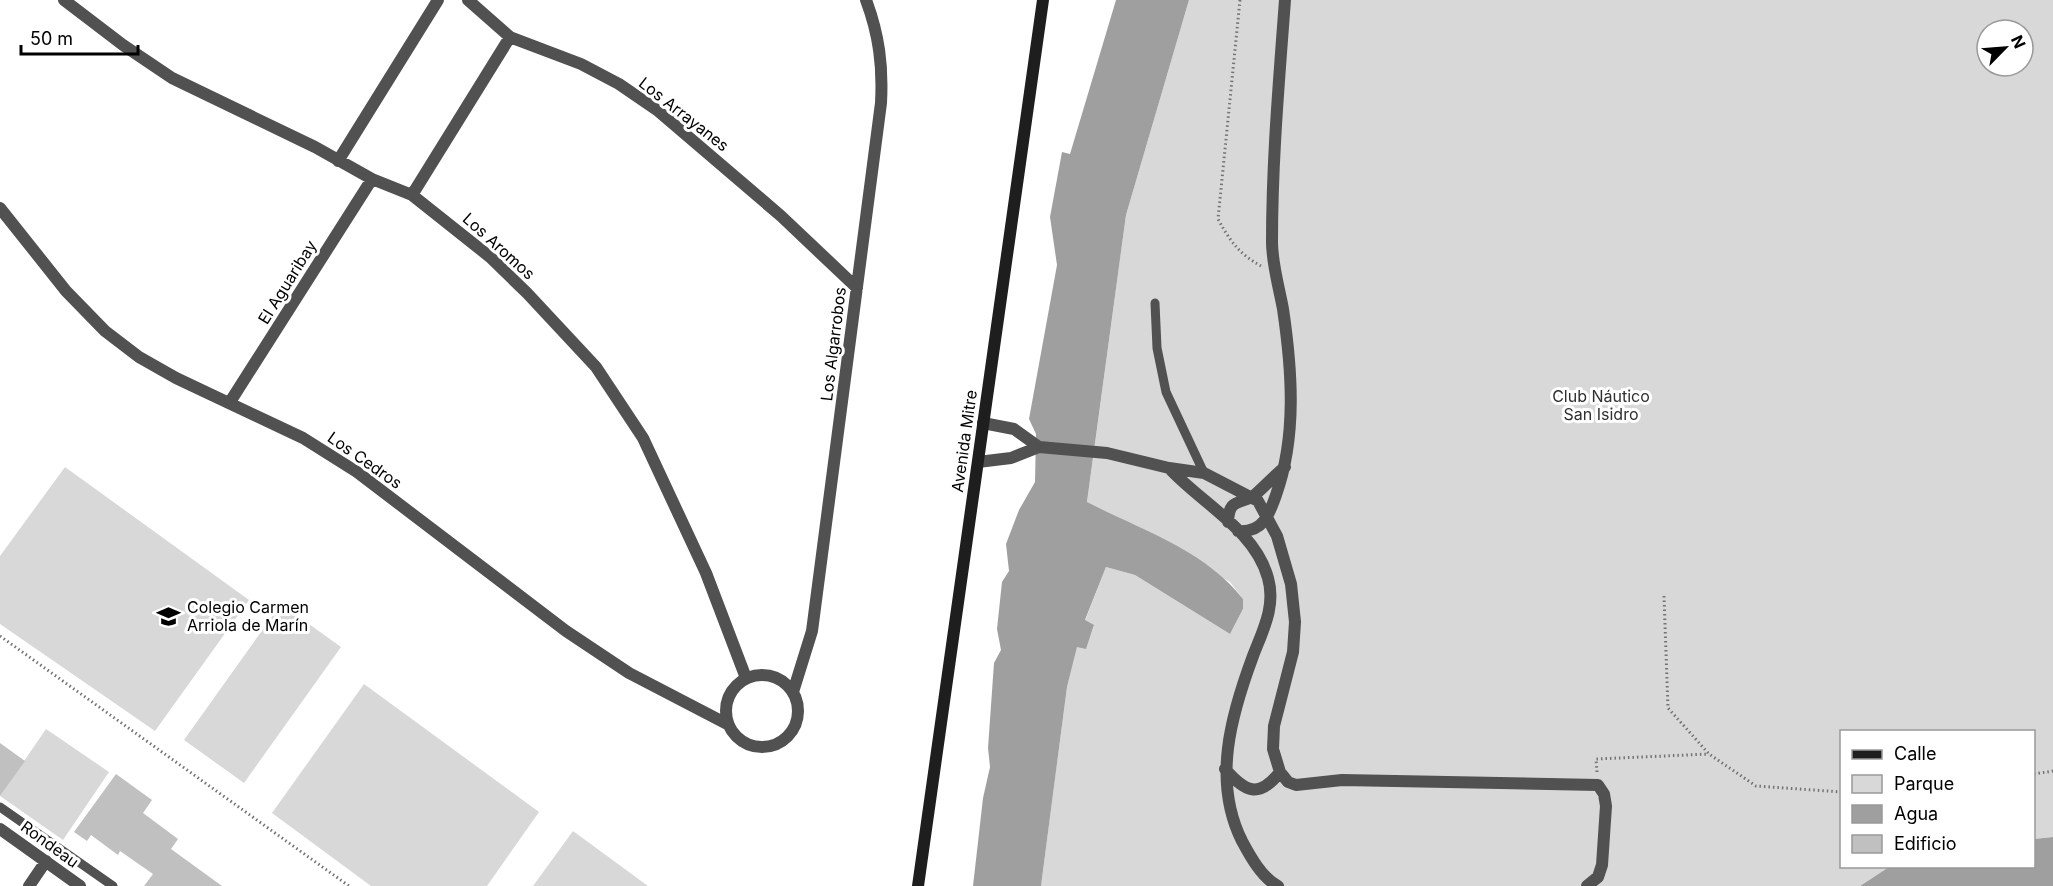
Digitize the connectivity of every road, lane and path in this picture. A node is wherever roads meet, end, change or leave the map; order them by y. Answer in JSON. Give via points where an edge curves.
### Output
{"nodes":[{"id":1,"x":64,"y":0,"type":"edge"},
{"id":2,"x":438,"y":0,"type":"edge"},
{"id":3,"x":468,"y":0,"type":"edge"},
{"id":4,"x":866,"y":0,"type":"edge"},
{"id":5,"x":1043,"y":0,"type":"edge"},
{"id":6,"x":1240,"y":0,"type":"edge"},
{"id":7,"x":1285,"y":0,"type":"edge"},
{"id":8,"x":483,"y":5,"type":"edge"},
{"id":9,"x":510,"y":38,"type":"junction"},
{"id":10,"x":338,"y":161,"type":"junction"},
{"id":11,"x":372,"y":179,"type":"junction"},
{"id":12,"x":412,"y":195,"type":"junction"},
{"id":13,"x":0,"y":208,"type":"edge"},
{"id":14,"x":1276,"y":272,"type":"junction"},
{"id":15,"x":857,"y":288,"type":"junction"},
{"id":16,"x":1155,"y":303,"type":"dead end"},
{"id":17,"x":231,"y":402,"type":"junction"},
{"id":18,"x":983,"y":423,"type":"junction"},
{"id":19,"x":1042,"y":447,"type":"junction"},
{"id":20,"x":978,"y":462,"type":"junction"},
{"id":21,"x":1285,"y":467,"type":"junction"},
{"id":22,"x":1169,"y":468,"type":"junction"},
{"id":23,"x":1204,"y":473,"type":"junction"},
{"id":24,"x":1251,"y":497,"type":"junction"},
{"id":25,"x":1268,"y":517,"type":"junction"},
{"id":26,"x":1228,"y":522,"type":"junction"},
{"id":27,"x":1238,"y":531,"type":"junction"},
{"id":28,"x":1664,"y":596,"type":"dead end"},
{"id":29,"x":0,"y":636,"type":"edge"},
{"id":30,"x":746,"y":678,"type":"junction"},
{"id":31,"x":793,"y":692,"type":"junction"},
{"id":32,"x":729,"y":725,"type":"junction"},
{"id":33,"x":1709,"y":754,"type":"junction"},
{"id":34,"x":1225,"y":769,"type":"junction"},
{"id":35,"x":2053,"y":771,"type":"edge"},
{"id":36,"x":1280,"y":772,"type":"junction"},
{"id":37,"x":2035,"y":774,"type":"edge"},
{"id":38,"x":1598,"y":785,"type":"junction"},
{"id":39,"x":1840,"y":792,"type":"edge"},
{"id":40,"x":0,"y":807,"type":"edge"},
{"id":41,"x":0,"y":829,"type":"edge"},
{"id":42,"x":46,"y":861,"type":"junction"},
{"id":43,"x":29,"y":886,"type":"edge"},
{"id":44,"x":80,"y":886,"type":"edge"},
{"id":45,"x":113,"y":886,"type":"edge"},
{"id":46,"x":350,"y":886,"type":"edge"},
{"id":47,"x":918,"y":886,"type":"edge"},
{"id":48,"x":1278,"y":886,"type":"edge"},
{"id":49,"x":1587,"y":886,"type":"edge"}],
"edges":[{"from":1,"to":10,"type":"street","name":"Los Aromos","via":[[172,78]]},
{"from":2,"to":10,"type":"street"},
{"from":3,"to":8,"type":"street","name":"Los Arrayanes"},
{"from":4,"to":15,"type":"street","name":"Los Algarrobos","via":[[878,30],[882,82]]},
{"from":5,"to":18,"type":"street","name":"Avenida Mitre"},
{"from":6,"to":14,"type":"path","via":[[1218,219],[1242,256]]},
{"from":7,"to":14,"type":"street","via":[[1273,154],[1272,246]]},
{"from":8,"to":9,"type":"street","name":"Los Arrayanes"},
{"from":9,"to":12,"type":"street"},
{"from":9,"to":15,"type":"street","name":"Los Arrayanes","via":[[581,64],[657,110],[781,216]]},
{"from":10,"to":11,"type":"street","name":"Los Aromos"},
{"from":11,"to":12,"type":"street","name":"Los Aromos"},
{"from":11,"to":17,"type":"street","name":"El Aguaribay"},
{"from":12,"to":30,"type":"street","name":"Los Aromos","via":[[490,257],[527,293],[618,396],[673,500]]},
{"from":13,"to":17,"type":"street","name":"Los Cedros","via":[[66,291],[105,331],[176,378]]},
{"from":14,"to":21,"type":"street","via":[[1289,349],[1291,415]]},
{"from":15,"to":31,"type":"street","name":"Los Algarrobos","via":[[812,631]]},
{"from":16,"to":23,"type":"lane","via":[[1157,348],[1166,392]]},
{"from":17,"to":32,"type":"street","name":"Los Cedros","via":[[303,438],[357,472],[566,631],[629,673]]},
{"from":18,"to":19,"type":"street","via":[[1014,429]]},
{"from":18,"to":20,"type":"street","name":"Avenida Mitre"},
{"from":19,"to":20,"type":"street","via":[[1011,458]]},
{"from":19,"to":22,"type":"street","via":[[1107,453]]},
{"from":20,"to":47,"type":"street","name":"Avenida Mitre"},
{"from":21,"to":24,"type":"street"},
{"from":21,"to":25,"type":"street"},
{"from":22,"to":23,"type":"street"},
{"from":22,"to":26,"type":"street"},
{"from":23,"to":24,"type":"street"},
{"from":24,"to":25,"type":"street"},
{"from":24,"to":26,"type":"street","via":[[1231,507]]},
{"from":25,"to":27,"type":"street","via":[[1256,529]]},
{"from":25,"to":36,"type":"street","via":[[1278,536],[1291,584],[1295,622],[1293,652],[1274,726],[1273,749]]},
{"from":26,"to":27,"type":"street"},
{"from":27,"to":34,"type":"street","via":[[1265,568],[1272,607],[1237,706]]},
{"from":28,"to":33,"type":"path","via":[[1668,708]]},
{"from":29,"to":46,"type":"path"},
{"from":30,"to":31,"type":"street","via":[[777,678]]},
{"from":30,"to":32,"type":"street","via":[[737,684],[726,703]]},
{"from":31,"to":32,"type":"street","name":"Los Cedros","via":[[798,703],[795,726],[779,743],[755,747],[735,735]]},
{"from":33,"to":38,"type":"path","via":[[1596,759]]},
{"from":33,"to":39,"type":"path","via":[[1756,786]]},
{"from":34,"to":36,"type":"street","via":[[1239,785],[1251,790],[1270,785]]},
{"from":34,"to":48,"type":"street","via":[[1235,826],[1251,858]]},
{"from":35,"to":37,"type":"path"},
{"from":36,"to":38,"type":"street","via":[[1296,785],[1342,780]]},
{"from":38,"to":49,"type":"street","via":[[1606,806],[1602,865],[1598,876]]},
{"from":40,"to":45,"type":"lane"},
{"from":41,"to":42,"type":"street","name":"Rondeau"},
{"from":42,"to":43,"type":"street"},
{"from":42,"to":44,"type":"street","name":"Rondeau"}]}
